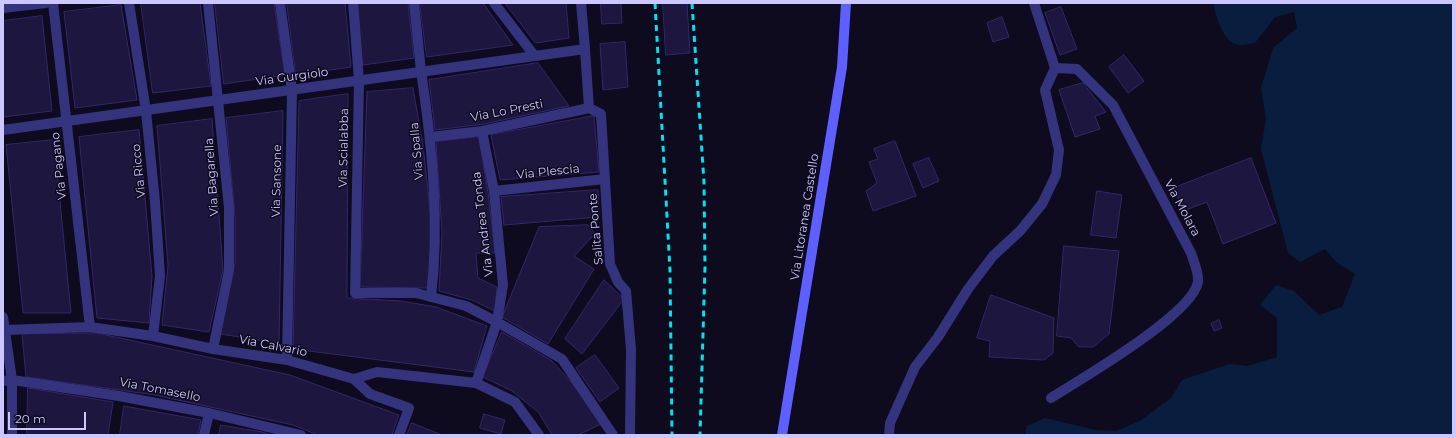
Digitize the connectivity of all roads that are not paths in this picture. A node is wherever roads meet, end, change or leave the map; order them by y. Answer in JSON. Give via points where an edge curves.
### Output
{"nodes":[{"id":1,"x":46,"y":3,"type":"edge"},
{"id":2,"x":53,"y":3,"type":"edge"},
{"id":3,"x":129,"y":3,"type":"edge"},
{"id":4,"x":208,"y":3,"type":"edge"},
{"id":5,"x":280,"y":3,"type":"edge"},
{"id":6,"x":353,"y":3,"type":"edge"},
{"id":7,"x":414,"y":3,"type":"edge"},
{"id":8,"x":494,"y":3,"type":"edge"},
{"id":9,"x":581,"y":3,"type":"edge"},
{"id":10,"x":846,"y":3,"type":"edge"},
{"id":11,"x":1034,"y":3,"type":"edge"},
{"id":12,"x":3,"y":8,"type":"edge"},
{"id":13,"x":585,"y":49,"type":"junction"},
{"id":14,"x":534,"y":56,"type":"junction"},
{"id":15,"x":1055,"y":68,"type":"junction"},
{"id":16,"x":421,"y":71,"type":"junction"},
{"id":17,"x":359,"y":80,"type":"junction"},
{"id":18,"x":292,"y":90,"type":"junction"},
{"id":19,"x":219,"y":100,"type":"junction"},
{"id":20,"x":589,"y":108,"type":"junction"},
{"id":21,"x":146,"y":111,"type":"junction"},
{"id":22,"x":67,"y":121,"type":"junction"},
{"id":23,"x":3,"y":130,"type":"edge"},
{"id":24,"x":482,"y":131,"type":"junction"},
{"id":25,"x":430,"y":137,"type":"junction"},
{"id":26,"x":605,"y":179,"type":"junction"},
{"id":27,"x":494,"y":191,"type":"junction"},
{"id":28,"x":431,"y":297,"type":"junction"},
{"id":29,"x":3,"y":317,"type":"edge"},
{"id":30,"x":497,"y":322,"type":"junction"},
{"id":31,"x":90,"y":327,"type":"junction"},
{"id":32,"x":5,"y":330,"type":"junction"},
{"id":33,"x":153,"y":336,"type":"junction"},
{"id":34,"x":213,"y":349,"type":"junction"},
{"id":35,"x":286,"y":360,"type":"junction"},
{"id":36,"x":354,"y":379,"type":"junction"},
{"id":37,"x":7,"y":380,"type":"edge"},
{"id":38,"x":476,"y":383,"type":"junction"},
{"id":39,"x":1051,"y":398,"type":"dead end"},
{"id":40,"x":209,"y":413,"type":"junction"},
{"id":41,"x":12,"y":435,"type":"edge"},
{"id":42,"x":204,"y":435,"type":"edge"},
{"id":43,"x":301,"y":435,"type":"edge"},
{"id":44,"x":399,"y":435,"type":"edge"},
{"id":45,"x":539,"y":435,"type":"edge"},
{"id":46,"x":613,"y":435,"type":"edge"},
{"id":47,"x":630,"y":435,"type":"edge"},
{"id":48,"x":782,"y":435,"type":"edge"},
{"id":49,"x":889,"y":435,"type":"edge"}],
"edges":[{"from":1,"to":12,"type":"street"},
{"from":2,"to":22,"type":"street","name":"Via Pagano"},
{"from":3,"to":21,"type":"street","name":"Via Ricco"},
{"from":4,"to":19,"type":"street","name":"Via Bagarella"},
{"from":5,"to":18,"type":"street","name":"Via Sansone"},
{"from":6,"to":17,"type":"street","name":"Via Scialabba"},
{"from":7,"to":16,"type":"street","name":"Via Spalla"},
{"from":8,"to":14,"type":"street"},
{"from":9,"to":13,"type":"street"},
{"from":10,"to":48,"type":"main road","name":"Via Litoranea Castello","via":[[842,67]]},
{"from":11,"to":15,"type":"street"},
{"from":13,"to":14,"type":"street","name":"Via Gurgiolo"},
{"from":13,"to":20,"type":"street"},
{"from":14,"to":16,"type":"street","name":"Via Gurgiolo"},
{"from":15,"to":39,"type":"street","name":"Via Molara","via":[[1077,69],[1113,105],[1191,253],[1198,283],[1189,299],[1167,320]]},
{"from":15,"to":49,"type":"street","via":[[1045,90],[1059,150],[1056,175],[1042,204],[993,256],[915,367],[890,423]]},
{"from":16,"to":17,"type":"street","name":"Via Gurgiolo"},
{"from":16,"to":25,"type":"street","name":"Via Spalla"},
{"from":17,"to":18,"type":"street","name":"Via Gurgiolo"},
{"from":17,"to":28,"type":"street","name":"Via Scialabba","via":[[355,293],[416,293]]},
{"from":18,"to":19,"type":"street","name":"Via Gurgiolo"},
{"from":18,"to":35,"type":"street","name":"Via Sansone"},
{"from":19,"to":21,"type":"street","name":"Via Gurgiolo"},
{"from":19,"to":34,"type":"street","name":"Via Bagarella","via":[[229,208],[229,270]]},
{"from":20,"to":24,"type":"street","name":"Via Lo Presti"},
{"from":20,"to":26,"type":"street","name":"Salita Ponte","via":[[601,114]]},
{"from":21,"to":22,"type":"street","name":"Via Gurgiolo"},
{"from":21,"to":33,"type":"street","name":"Via Ricco","via":[[160,276]]},
{"from":22,"to":23,"type":"street","name":"Via Gurgiolo"},
{"from":22,"to":31,"type":"street","name":"Via Pagano"},
{"from":24,"to":25,"type":"street","name":"Via Lo Presti"},
{"from":24,"to":27,"type":"street","name":"Via Andrea Tonda"},
{"from":25,"to":28,"type":"street","name":"Via Spalla","via":[[436,231]]},
{"from":26,"to":27,"type":"street","name":"Via Plescia"},
{"from":26,"to":47,"type":"street","name":"Salita Ponte","via":[[610,264],[618,282],[626,290],[631,349]]},
{"from":27,"to":30,"type":"street","name":"Via Andrea Tonda","via":[[503,285]]},
{"from":28,"to":30,"type":"street","via":[[466,306]]},
{"from":29,"to":32,"type":"street"},
{"from":30,"to":38,"type":"street","name":"Via Andrea Tonda"},
{"from":30,"to":46,"type":"street","via":[[562,359]]},
{"from":31,"to":32,"type":"street","name":"Via Calvario"},
{"from":31,"to":33,"type":"street","name":"Via Calvario"},
{"from":32,"to":37,"type":"street"},
{"from":33,"to":34,"type":"street","name":"Via Calvario"},
{"from":34,"to":35,"type":"street","name":"Via Calvario"},
{"from":35,"to":36,"type":"street","name":"Via Calvario"},
{"from":36,"to":38,"type":"street","via":[[377,372]]},
{"from":36,"to":44,"type":"street","via":[[370,394],[408,408]]},
{"from":37,"to":40,"type":"street","name":"Via Tomasello","via":[[119,396]]},
{"from":37,"to":41,"type":"street"},
{"from":38,"to":45,"type":"street","via":[[515,402]]},
{"from":40,"to":42,"type":"street"},
{"from":40,"to":43,"type":"street","name":"Via Tomasello"}]}
